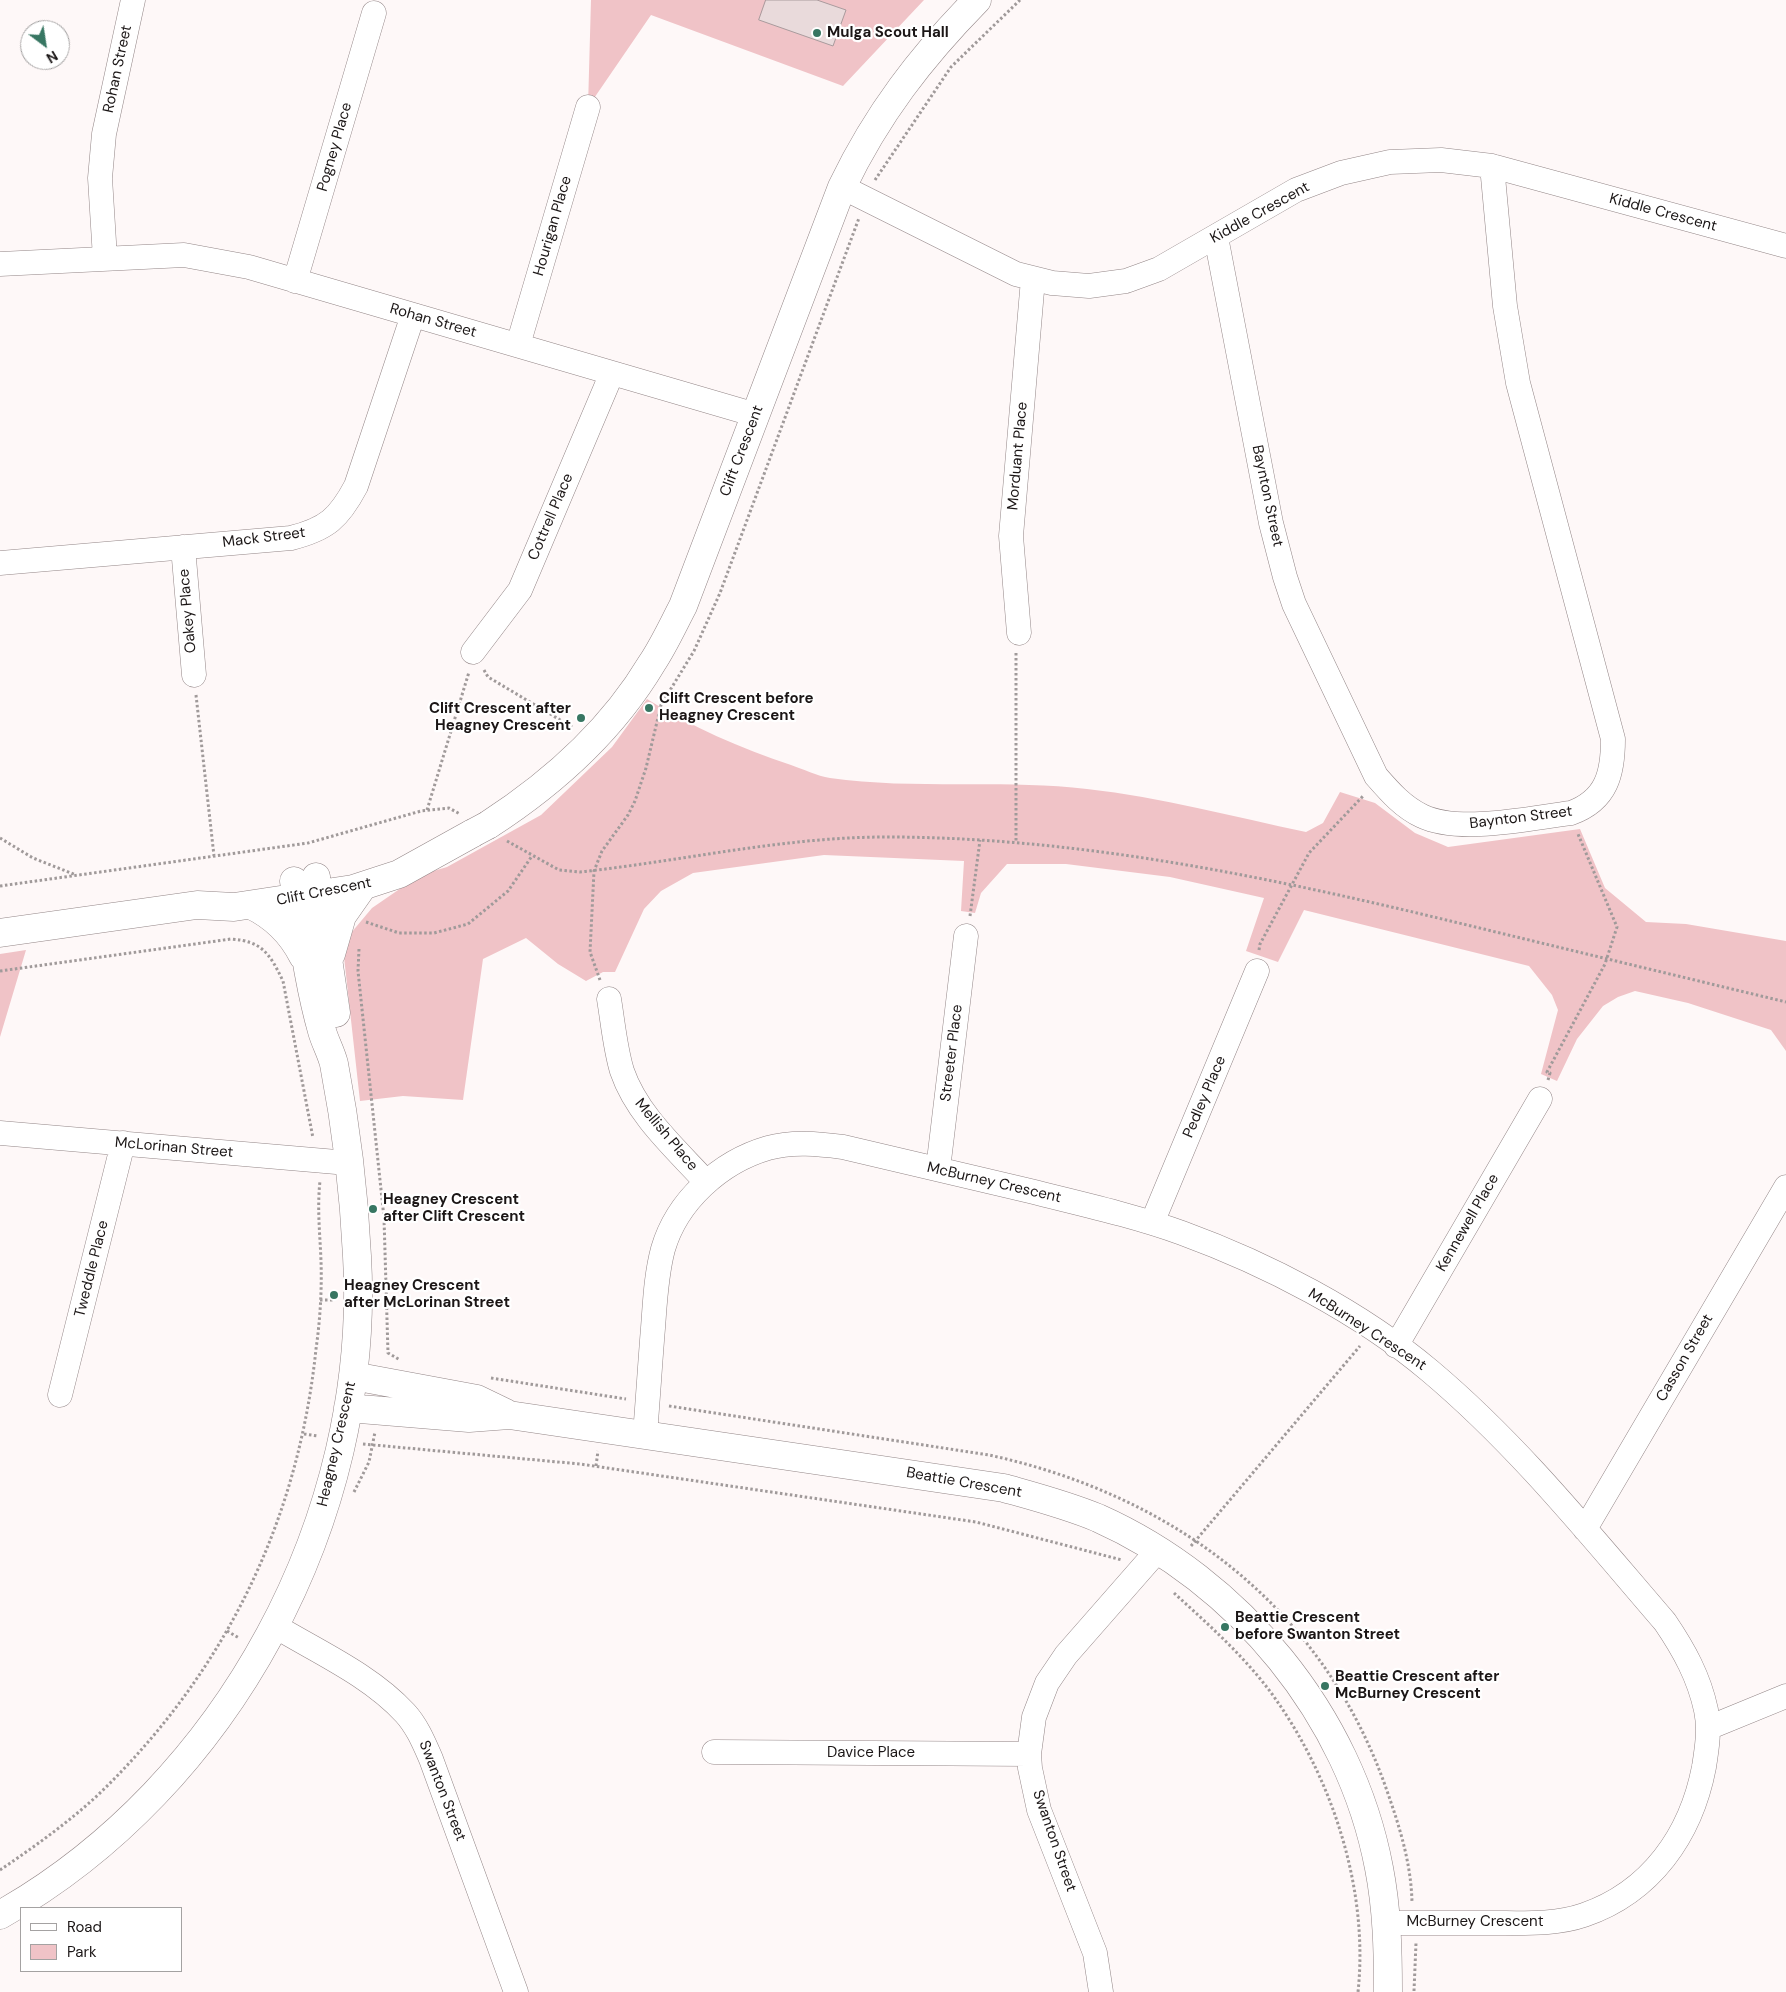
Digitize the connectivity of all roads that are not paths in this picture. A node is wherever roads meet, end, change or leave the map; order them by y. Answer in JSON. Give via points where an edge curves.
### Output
{"nodes":[{"id":1,"x":132,"y":0,"type":"edge"},
{"id":2,"x":977,"y":0,"type":"edge"},
{"id":3,"x":374,"y":13,"type":"dead end"},
{"id":4,"x":588,"y":107,"type":"dead end"},
{"id":5,"x":1492,"y":166,"type":"junction"},
{"id":6,"x":842,"y":186,"type":"junction"},
{"id":7,"x":1216,"y":237,"type":"junction"},
{"id":8,"x":1786,"y":246,"type":"edge"},
{"id":9,"x":105,"y":258,"type":"junction"},
{"id":10,"x":0,"y":264,"type":"edge"},
{"id":11,"x":1033,"y":279,"type":"junction"},
{"id":12,"x":296,"y":280,"type":"junction"},
{"id":13,"x":413,"y":315,"type":"junction"},
{"id":14,"x":518,"y":345,"type":"junction"},
{"id":15,"x":612,"y":373,"type":"junction"},
{"id":16,"x":756,"y":415,"type":"junction"},
{"id":17,"x":183,"y":547,"type":"junction"},
{"id":18,"x":0,"y":564,"type":"edge"},
{"id":19,"x":1019,"y":633,"type":"road end"},
{"id":20,"x":474,"y":652,"type":"road end"},
{"id":21,"x":194,"y":675,"type":"road end"},
{"id":22,"x":443,"y":848,"type":"junction"},
{"id":23,"x":363,"y":886,"type":"junction"},
{"id":24,"x":306,"y":888,"type":"junction"},
{"id":25,"x":197,"y":905,"type":"junction"},
{"id":26,"x":251,"y":905,"type":"junction"},
{"id":27,"x":0,"y":933,"type":"edge"},
{"id":28,"x":966,"y":936,"type":"road end"},
{"id":29,"x":320,"y":967,"type":"junction"},
{"id":30,"x":1257,"y":971,"type":"road end"},
{"id":31,"x":609,"y":998,"type":"road end"},
{"id":32,"x":1540,"y":1100,"type":"road end"},
{"id":33,"x":0,"y":1133,"type":"edge"},
{"id":34,"x":123,"y":1143,"type":"junction"},
{"id":35,"x":348,"y":1163,"type":"junction"},
{"id":36,"x":938,"y":1169,"type":"junction"},
{"id":37,"x":706,"y":1182,"type":"junction"},
{"id":38,"x":1786,"y":1187,"type":"edge"},
{"id":39,"x":1152,"y":1223,"type":"junction"},
{"id":40,"x":1396,"y":1346,"type":"junction"},
{"id":41,"x":353,"y":1376,"type":"junction"},
{"id":42,"x":60,"y":1394,"type":"dead end"},
{"id":43,"x":348,"y":1408,"type":"junction"},
{"id":44,"x":509,"y":1414,"type":"junction"},
{"id":45,"x":645,"y":1434,"type":"junction"},
{"id":46,"x":1585,"y":1529,"type":"junction"},
{"id":47,"x":1159,"y":1560,"type":"junction"},
{"id":48,"x":275,"y":1626,"type":"junction"},
{"id":49,"x":1786,"y":1696,"type":"edge"},
{"id":50,"x":1708,"y":1728,"type":"junction"},
{"id":51,"x":714,"y":1752,"type":"dead end"},
{"id":52,"x":1029,"y":1754,"type":"junction"},
{"id":53,"x":0,"y":1915,"type":"edge"},
{"id":54,"x":1387,"y":1923,"type":"junction"},
{"id":55,"x":516,"y":1992,"type":"edge"},
{"id":56,"x":1101,"y":1992,"type":"edge"},
{"id":57,"x":1388,"y":1992,"type":"edge"}],
"edges":[{"from":1,"to":9,"type":"street","name":"Rohan Street","via":[[104,134],[100,178]]},
{"from":2,"to":6,"type":"street","name":"Clift Crescent","via":[[921,60],[878,119]]},
{"from":3,"to":12,"type":"street","name":"Pogney Place"},
{"from":4,"to":14,"type":"street","name":"Hourigan Place"},
{"from":5,"to":7,"type":"street","name":"Kiddle Crescent","via":[[1441,160],[1398,162],[1341,173],[1296,190]]},
{"from":5,"to":7,"type":"street","name":"Baynton Street","via":[[1505,306],[1518,383],[1613,739],[1613,764],[1599,796],[1582,810],[1571,813],[1462,825],[1435,821],[1396,800],[1376,776],[1294,604],[1285,577],[1271,523]]},
{"from":5,"to":8,"type":"street","name":"Kiddle Crescent"},
{"from":6,"to":11,"type":"street","name":"Kiddle Crescent","via":[[1016,274]]},
{"from":6,"to":16,"type":"street","name":"Clift Crescent"},
{"from":7,"to":11,"type":"street","name":"Kiddle Crescent","via":[[1159,269],[1126,281],[1090,286]]},
{"from":9,"to":10,"type":"street","name":"Rohan Street"},
{"from":9,"to":12,"type":"street","name":"Rohan Street","via":[[184,255]]},
{"from":11,"to":19,"type":"street","name":"Morduant Place","via":[[1011,536]]},
{"from":12,"to":13,"type":"street","name":"Rohan Street"},
{"from":13,"to":14,"type":"street","name":"Rohan Street"},
{"from":13,"to":17,"type":"street","name":"Mack Street","via":[[356,486],[336,518],[315,532],[291,538]]},
{"from":14,"to":15,"type":"street","name":"Rohan Street"},
{"from":15,"to":16,"type":"street","name":"Rohan Street"},
{"from":15,"to":20,"type":"street","name":"Cottrell Place","via":[[520,590]]},
{"from":16,"to":22,"type":"street","name":"Clift Crescent","via":[[683,606],[652,664],[614,717],[570,764],[519,805]]},
{"from":17,"to":18,"type":"street","name":"Mack Street"},
{"from":17,"to":21,"type":"street","name":"Oakey Place"},
{"from":22,"to":23,"type":"street","name":"Clift Crescent","via":[[399,874]]},
{"from":22,"to":24,"type":"street","name":"Clift Crescent","via":[[404,854]]},
{"from":23,"to":24,"type":"street","name":"Clift Crescent"},
{"from":23,"to":29,"type":"street","via":[[342,916]]},
{"from":24,"to":25,"type":"street","name":"Clift Crescent","via":[[230,891]]},
{"from":24,"to":26,"type":"street","name":"Clift Crescent"},
{"from":24,"to":29,"type":"street","name":"Heagney Crescent"},
{"from":25,"to":26,"type":"street","name":"Clift Crescent"},
{"from":25,"to":27,"type":"street","name":"Clift Crescent"},
{"from":26,"to":29,"type":"street","via":[[281,925]]},
{"from":28,"to":36,"type":"street","name":"Streeter Place"},
{"from":29,"to":35,"type":"street","name":"Heagney Crescent","via":[[322,1032],[333,1061]]},
{"from":30,"to":39,"type":"street","name":"Pedley Place"},
{"from":31,"to":37,"type":"street","name":"Mellish Place","via":[[623,1072],[635,1099],[653,1124]]},
{"from":32,"to":40,"type":"street","name":"Kennewell Place"},
{"from":33,"to":34,"type":"street","name":"McLorinan Street"},
{"from":34,"to":35,"type":"street","name":"McLorinan Street"},
{"from":34,"to":42,"type":"street","name":"Tweddle Place"},
{"from":35,"to":41,"type":"street","name":"Heagney Crescent","via":[[358,1259]]},
{"from":36,"to":37,"type":"street","name":"McBurney Crescent","via":[[843,1147],[805,1143],[769,1148],[735,1161]]},
{"from":36,"to":39,"type":"street","name":"McBurney Crescent"},
{"from":37,"to":45,"type":"street","name":"McBurney Crescent","via":[[684,1205],[663,1250],[656,1284]]},
{"from":38,"to":46,"type":"street","name":"Casson Street"},
{"from":39,"to":40,"type":"street","name":"McBurney Crescent","via":[[1277,1274],[1338,1307]]},
{"from":40,"to":46,"type":"street","name":"McBurney Crescent","via":[[1489,1423]]},
{"from":41,"to":43,"type":"street","name":"Heagney Crescent"},
{"from":41,"to":44,"type":"street","name":"Beattie Crescent","via":[[477,1399]]},
{"from":43,"to":44,"type":"street","name":"Beattie Crescent","via":[[469,1418]]},
{"from":43,"to":48,"type":"street","name":"Heagney Crescent","via":[[320,1520]]},
{"from":44,"to":45,"type":"street","name":"Beattie Crescent"},
{"from":45,"to":47,"type":"street","name":"Beattie Crescent","via":[[1004,1488],[1068,1506],[1099,1519]]},
{"from":46,"to":50,"type":"street","name":"McBurney Crescent","via":[[1684,1649],[1698,1680]]},
{"from":47,"to":52,"type":"street","name":"Swanton Street","via":[[1066,1655],[1047,1683],[1034,1717]]},
{"from":47,"to":54,"type":"street","name":"Beattie Crescent","via":[[1204,1582],[1246,1620],[1284,1663],[1317,1709],[1344,1759],[1364,1812],[1379,1867]]},
{"from":48,"to":53,"type":"street","name":"Heagney Crescent","via":[[215,1721],[142,1806],[56,1879]]},
{"from":48,"to":55,"type":"street","name":"Swanton Street","via":[[380,1690],[416,1728],[432,1759]]},
{"from":49,"to":50,"type":"street"},
{"from":50,"to":54,"type":"street","name":"McBurney Crescent","via":[[1699,1791],[1684,1830],[1662,1862],[1618,1900],[1583,1916],[1544,1923]]},
{"from":51,"to":52,"type":"street","name":"Davice Place"},
{"from":52,"to":56,"type":"street","name":"Swanton Street","via":[[1040,1810],[1095,1953]]},
{"from":54,"to":57,"type":"street","name":"Beattie Crescent"}]}
